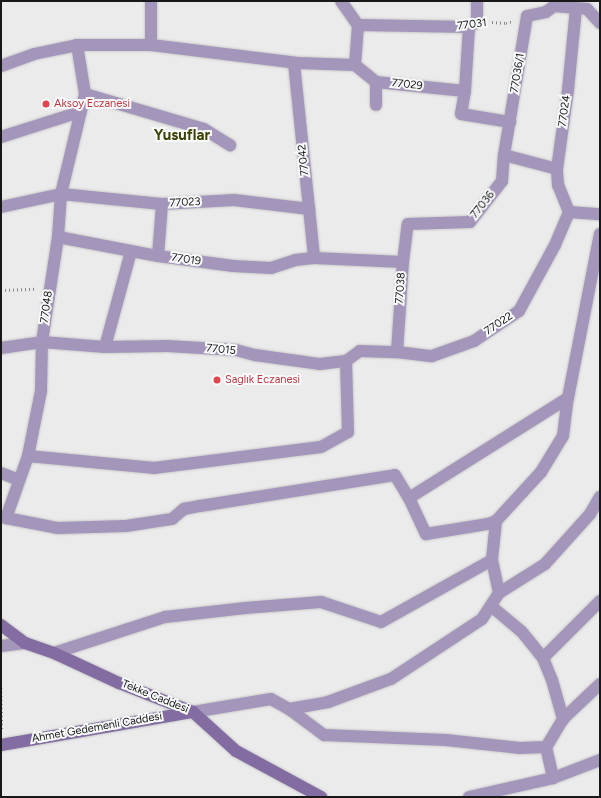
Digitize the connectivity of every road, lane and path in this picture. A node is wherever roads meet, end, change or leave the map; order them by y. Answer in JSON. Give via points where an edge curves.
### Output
{"nodes":[{"id":1,"x":151,"y":1,"type":"edge"},
{"id":2,"x":341,"y":1,"type":"edge"},
{"id":3,"x":477,"y":1,"type":"edge"},
{"id":4,"x":555,"y":3,"type":"edge"},
{"id":5,"x":584,"y":6,"type":"edge"},
{"id":6,"x":526,"y":16,"type":"junction"},
{"id":7,"x":600,"y":23,"type":"edge"},
{"id":8,"x":358,"y":25,"type":"junction"},
{"id":9,"x":473,"y":25,"type":"junction"},
{"id":10,"x":77,"y":45,"type":"junction"},
{"id":11,"x":151,"y":45,"type":"junction"},
{"id":12,"x":294,"y":63,"type":"junction"},
{"id":13,"x":355,"y":65,"type":"junction"},
{"id":14,"x":1,"y":66,"type":"edge"},
{"id":15,"x":376,"y":82,"type":"junction"},
{"id":16,"x":465,"y":91,"type":"junction"},
{"id":17,"x":85,"y":94,"type":"junction"},
{"id":18,"x":376,"y":105,"type":"dead end"},
{"id":19,"x":80,"y":112,"type":"junction"},
{"id":20,"x":509,"y":126,"type":"junction"},
{"id":21,"x":1,"y":137,"type":"edge"},
{"id":22,"x":230,"y":145,"type":"dead end"},
{"id":23,"x":504,"y":155,"type":"junction"},
{"id":24,"x":557,"y":169,"type":"junction"},
{"id":25,"x":61,"y":194,"type":"junction"},
{"id":26,"x":162,"y":204,"type":"junction"},
{"id":27,"x":1,"y":207,"type":"edge"},
{"id":28,"x":309,"y":209,"type":"junction"},
{"id":29,"x":569,"y":212,"type":"junction"},
{"id":30,"x":600,"y":214,"type":"edge"},
{"id":31,"x":408,"y":224,"type":"joint"},
{"id":32,"x":600,"y":234,"type":"edge"},
{"id":33,"x":58,"y":237,"type":"junction"},
{"id":34,"x":132,"y":251,"type":"junction"},
{"id":35,"x":158,"y":256,"type":"junction"},
{"id":36,"x":314,"y":258,"type":"junction"},
{"id":37,"x":403,"y":262,"type":"junction"},
{"id":38,"x":1,"y":290,"type":"edge"},
{"id":39,"x":49,"y":290,"type":"junction"},
{"id":40,"x":42,"y":342,"type":"junction"},
{"id":41,"x":105,"y":347,"type":"junction"},
{"id":42,"x":1,"y":348,"type":"edge"},
{"id":43,"x":396,"y":352,"type":"junction"},
{"id":44,"x":346,"y":361,"type":"junction"},
{"id":45,"x":568,"y":398,"type":"junction"},
{"id":46,"x":28,"y":456,"type":"junction"},
{"id":47,"x":1,"y":474,"type":"edge"},
{"id":48,"x":19,"y":480,"type":"junction"},
{"id":49,"x":600,"y":497,"type":"edge"},
{"id":50,"x":410,"y":498,"type":"junction"},
{"id":51,"x":496,"y":521,"type":"junction"},
{"id":52,"x":492,"y":560,"type":"junction"},
{"id":53,"x":499,"y":592,"type":"junction"},
{"id":54,"x":600,"y":601,"type":"edge"},
{"id":55,"x":491,"y":606,"type":"junction"},
{"id":56,"x":1,"y":625,"type":"edge"},
{"id":57,"x":25,"y":643,"type":"junction"},
{"id":58,"x":1,"y":646,"type":"edge"},
{"id":59,"x":54,"y":653,"type":"junction"},
{"id":60,"x":543,"y":658,"type":"junction"},
{"id":61,"x":1,"y":684,"type":"edge"},
{"id":62,"x":600,"y":684,"type":"edge"},
{"id":63,"x":289,"y":709,"type":"junction"},
{"id":64,"x":193,"y":712,"type":"junction"},
{"id":65,"x":564,"y":719,"type":"junction"},
{"id":66,"x":2,"y":744,"type":"edge"},
{"id":67,"x":546,"y":747,"type":"junction"},
{"id":68,"x":600,"y":760,"type":"edge"},
{"id":69,"x":553,"y":778,"type":"junction"},
{"id":70,"x":321,"y":797,"type":"edge"},
{"id":71,"x":469,"y":797,"type":"edge"}],
"edges":[{"from":1,"to":11,"type":"street"},
{"from":2,"to":8,"type":"street"},
{"from":3,"to":9,"type":"street"},
{"from":4,"to":5,"type":"street"},
{"from":4,"to":6,"type":"street","via":[[546,12]]},
{"from":5,"to":7,"type":"street"},
{"from":5,"to":24,"type":"street","name":"77024","via":[[568,90]]},
{"from":6,"to":9,"type":"path","name":"77031","via":[[506,23]]},
{"from":6,"to":20,"type":"street","name":"77036/1"},
{"from":8,"to":9,"type":"street","name":"77031"},
{"from":8,"to":13,"type":"street"},
{"from":9,"to":16,"type":"street"},
{"from":10,"to":11,"type":"street"},
{"from":10,"to":14,"type":"street","via":[[34,54]]},
{"from":10,"to":17,"type":"street"},
{"from":11,"to":12,"type":"street"},
{"from":12,"to":13,"type":"street"},
{"from":12,"to":28,"type":"street","name":"77042"},
{"from":13,"to":15,"type":"street","name":"77029"},
{"from":15,"to":16,"type":"street","name":"77029"},
{"from":15,"to":18,"type":"street"},
{"from":16,"to":20,"type":"street","via":[[461,114]]},
{"from":17,"to":19,"type":"street","name":"77048"},
{"from":17,"to":22,"type":"street","via":[[204,129]]},
{"from":19,"to":21,"type":"street"},
{"from":19,"to":25,"type":"street","name":"77048"},
{"from":20,"to":23,"type":"street","name":"77036"},
{"from":23,"to":24,"type":"street"},
{"from":23,"to":31,"type":"street","name":"77036","via":[[502,181],[470,222]]},
{"from":24,"to":29,"type":"street","name":"77024","via":[[558,186]]},
{"from":25,"to":26,"type":"street","name":"77023"},
{"from":25,"to":27,"type":"street","name":"77023"},
{"from":25,"to":33,"type":"street","name":"77048"},
{"from":26,"to":28,"type":"street","name":"77023","via":[[234,200]]},
{"from":26,"to":35,"type":"street"},
{"from":28,"to":36,"type":"street","name":"77042"},
{"from":29,"to":30,"type":"street"},
{"from":29,"to":43,"type":"street","name":"77022","via":[[555,245],[519,311],[474,341],[435,355]]},
{"from":31,"to":37,"type":"street","name":"77038"},
{"from":32,"to":45,"type":"street"},
{"from":33,"to":34,"type":"street","name":"77019"},
{"from":33,"to":39,"type":"street","name":"77048"},
{"from":34,"to":35,"type":"street","name":"77019"},
{"from":34,"to":41,"type":"street"},
{"from":35,"to":36,"type":"street","name":"77019","via":[[233,266],[271,268],[295,260]]},
{"from":36,"to":37,"type":"street","name":"77019"},
{"from":37,"to":43,"type":"street","name":"77038"},
{"from":38,"to":39,"type":"path"},
{"from":39,"to":40,"type":"street","name":"77048"},
{"from":40,"to":41,"type":"street","name":"77015"},
{"from":40,"to":42,"type":"street","name":"77015"},
{"from":40,"to":46,"type":"street","name":"77048","via":[[41,391]]},
{"from":41,"to":44,"type":"street","name":"77015","via":[[167,346],[236,350],[320,364]]},
{"from":43,"to":44,"type":"street","name":"77015","via":[[360,351]]},
{"from":44,"to":46,"type":"street","via":[[348,432],[321,447],[154,468]]},
{"from":45,"to":50,"type":"street"},
{"from":45,"to":51,"type":"street","via":[[563,436],[541,472]]},
{"from":46,"to":48,"type":"street","name":"77048"},
{"from":47,"to":48,"type":"street"},
{"from":48,"to":50,"type":"street","name":"77048","via":[[6,518],[58,528],[126,526],[172,519],[184,509],[395,475]]},
{"from":49,"to":53,"type":"street","via":[[590,514],[545,564]]},
{"from":50,"to":51,"type":"street","via":[[426,534]]},
{"from":51,"to":52,"type":"street"},
{"from":52,"to":53,"type":"street"},
{"from":52,"to":59,"type":"street","via":[[380,622],[320,602],[245,608],[165,617]]},
{"from":53,"to":55,"type":"street"},
{"from":54,"to":60,"type":"street"},
{"from":55,"to":60,"type":"street","via":[[522,632]]},
{"from":55,"to":63,"type":"street","via":[[482,619],[391,679],[328,702]]},
{"from":56,"to":57,"type":"street","name":"Tekke Caddesi"},
{"from":57,"to":58,"type":"street"},
{"from":57,"to":59,"type":"street","name":"Tekke Caddesi"},
{"from":59,"to":64,"type":"street","name":"Tekke Caddesi","via":[[119,683]]},
{"from":60,"to":65,"type":"street"},
{"from":61,"to":66,"type":"path"},
{"from":62,"to":65,"type":"street"},
{"from":63,"to":64,"type":"street","via":[[271,699]]},
{"from":63,"to":67,"type":"street","via":[[324,734],[446,740],[520,748]]},
{"from":64,"to":66,"type":"street","name":"Ahmet Gedemenli Caddesi"},
{"from":64,"to":70,"type":"street","name":"Tekke Caddesi","via":[[236,751]]},
{"from":65,"to":67,"type":"street"},
{"from":67,"to":69,"type":"street"},
{"from":68,"to":69,"type":"street"},
{"from":69,"to":71,"type":"street"}]}
